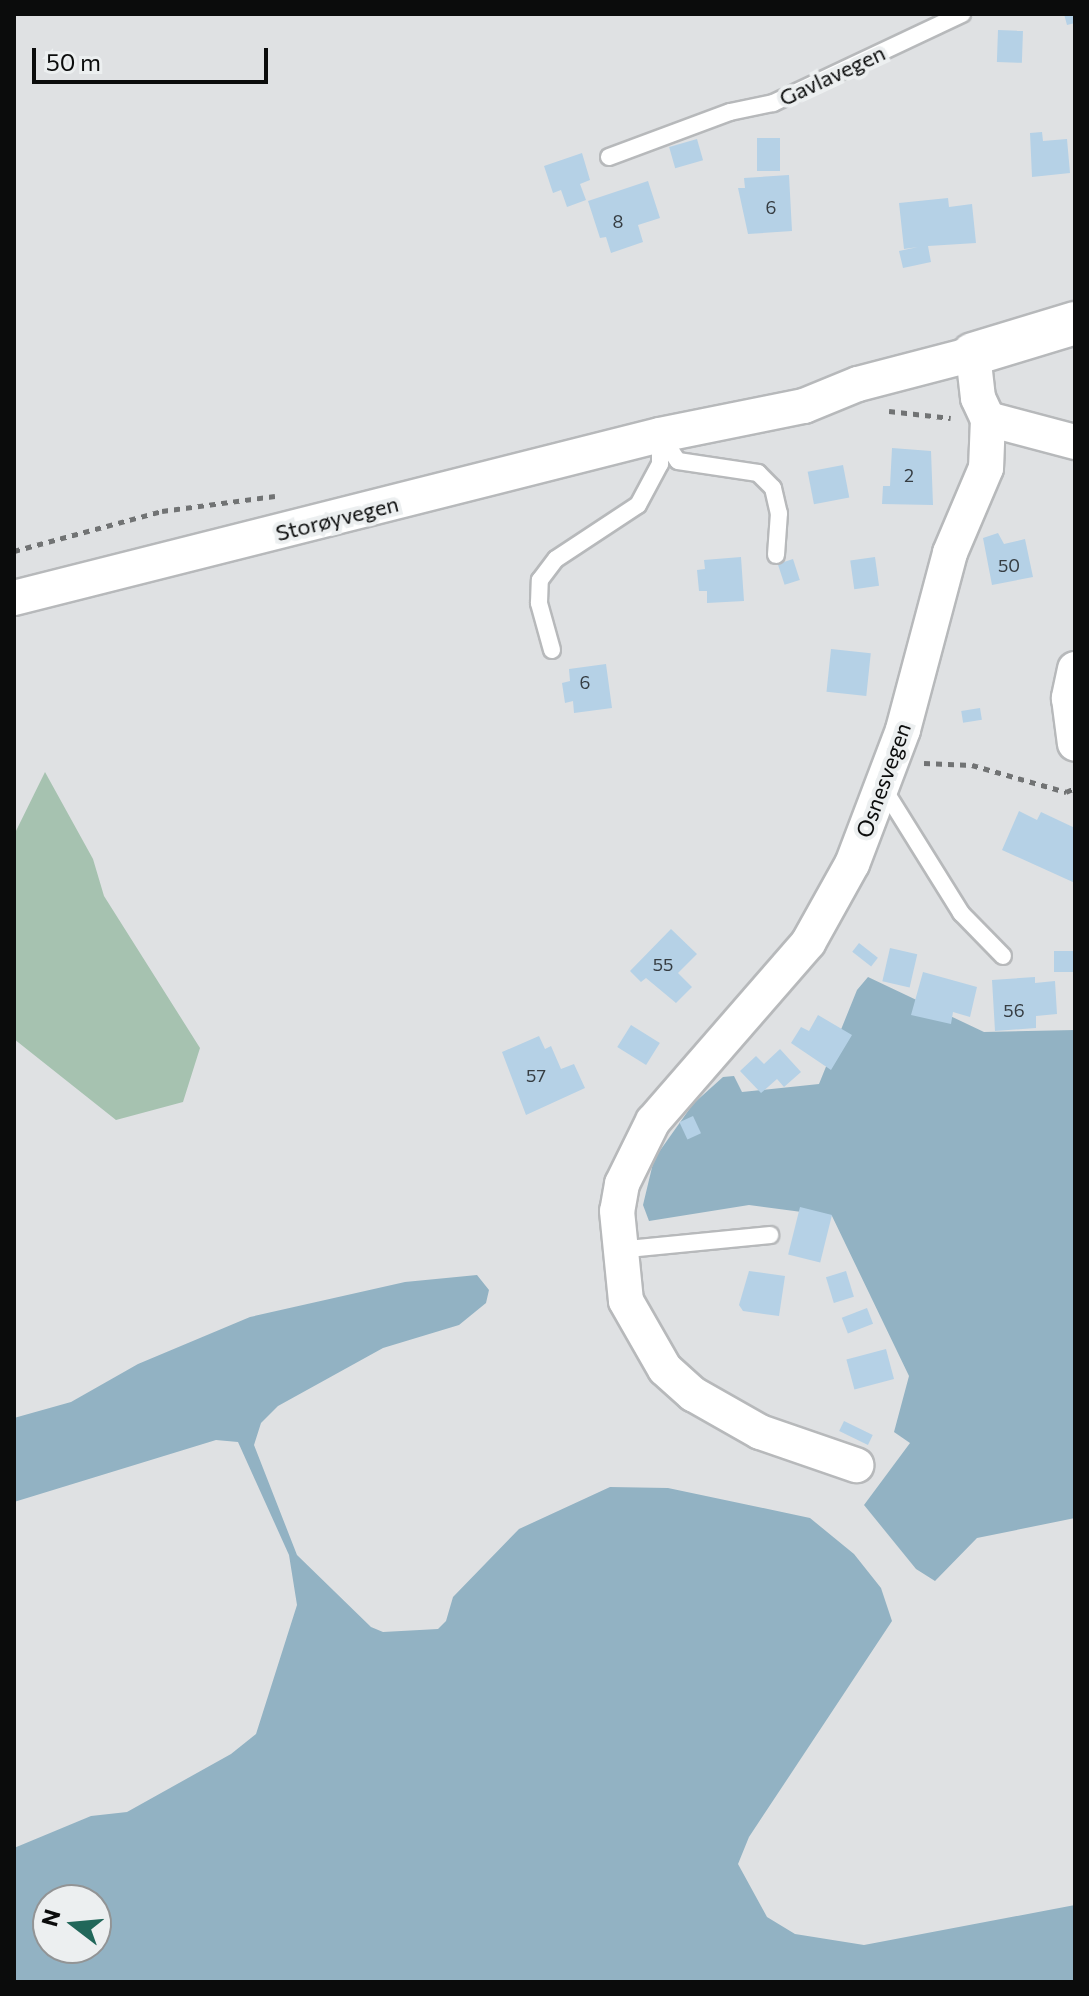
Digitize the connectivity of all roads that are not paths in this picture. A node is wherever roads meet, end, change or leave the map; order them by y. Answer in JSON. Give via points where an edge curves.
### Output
{"nodes":[{"id":1,"x":962,"y":14,"type":"edge"},
{"id":2,"x":609,"y":157,"type":"dead end"},
{"id":3,"x":1075,"y":323,"type":"edge"},
{"id":4,"x":973,"y":354,"type":"junction"},
{"id":5,"x":988,"y":419,"type":"junction"},
{"id":6,"x":660,"y":435,"type":"junction"},
{"id":7,"x":1075,"y":442,"type":"edge"},
{"id":8,"x":776,"y":555,"type":"dead end"},
{"id":9,"x":14,"y":598,"type":"edge"},
{"id":10,"x":552,"y":650,"type":"dead end"},
{"id":11,"x":1075,"y":669,"type":"edge"},
{"id":12,"x":1075,"y":744,"type":"edge"},
{"id":13,"x":887,"y":774,"type":"junction"},
{"id":14,"x":1003,"y":956,"type":"dead end"},
{"id":15,"x":770,"y":1235,"type":"dead end"},
{"id":16,"x":618,"y":1250,"type":"junction"},
{"id":17,"x":856,"y":1465,"type":"dead end"}],
"edges":[{"from":1,"to":2,"type":"lane","name":"Gavlavegen","via":[[773,103],[730,112]]},
{"from":3,"to":4,"type":"street"},
{"from":4,"to":5,"type":"street","name":"Osnesvegen","via":[[978,398]]},
{"from":4,"to":6,"type":"street","name":"Storøyvegen","via":[[858,384],[804,406]]},
{"from":5,"to":7,"type":"street"},
{"from":5,"to":13,"type":"street","name":"Osnesvegen","via":[[986,468],[950,553]]},
{"from":6,"to":8,"type":"lane","via":[[678,461],[758,473],[773,488],[779,513]]},
{"from":6,"to":9,"type":"street","name":"Storøyvegen"},
{"from":6,"to":10,"type":"lane","via":[[660,464],[638,505],[556,559],[540,580],[539,603]]},
{"from":11,"to":12,"type":"street","via":[[1069,698]]},
{"from":13,"to":14,"type":"lane","via":[[961,913]]},
{"from":13,"to":16,"type":"street","name":"Osnesvegen","via":[[852,864],[817,931],[647,1131],[622,1184]]},
{"from":15,"to":16,"type":"lane"},
{"from":16,"to":17,"type":"street","name":"Osnesvegen","via":[[635,1324],[665,1369],[693,1394],[760,1432]]}]}
